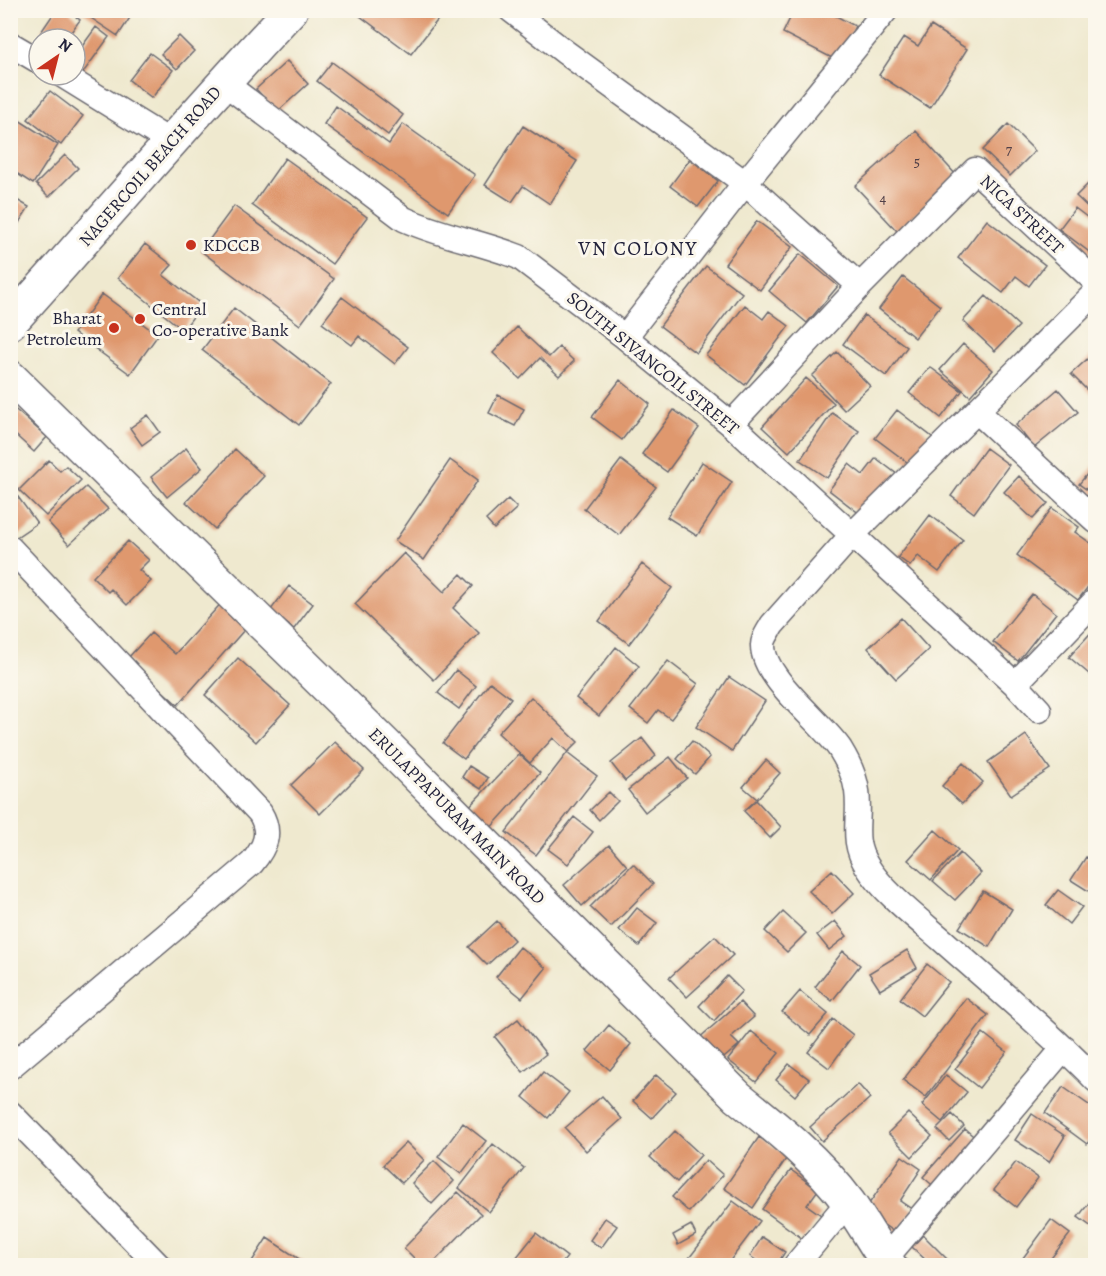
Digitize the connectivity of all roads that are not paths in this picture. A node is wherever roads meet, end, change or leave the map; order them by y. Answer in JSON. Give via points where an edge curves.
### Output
{"nodes":[{"id":1,"x":291,"y":10,"type":"edge"},
{"id":2,"x":512,"y":10,"type":"edge"},
{"id":3,"x":886,"y":10,"type":"edge"},
{"id":4,"x":10,"y":44,"type":"edge"},
{"id":5,"x":27,"y":54,"type":"edge"},
{"id":6,"x":223,"y":82,"type":"junction"},
{"id":7,"x":81,"y":87,"type":"edge"},
{"id":8,"x":172,"y":143,"type":"junction"},
{"id":9,"x":745,"y":183,"type":"junction"},
{"id":10,"x":1095,"y":282,"type":"edge"},
{"id":11,"x":860,"y":286,"type":"junction"},
{"id":12,"x":1095,"y":292,"type":"edge"},
{"id":13,"x":10,"y":323,"type":"edge"},
{"id":14,"x":625,"y":337,"type":"junction"},
{"id":15,"x":10,"y":377,"type":"edge"},
{"id":16,"x":977,"y":411,"type":"junction"},
{"id":17,"x":731,"y":424,"type":"junction"},
{"id":18,"x":1095,"y":521,"type":"edge"},
{"id":19,"x":853,"y":534,"type":"junction"},
{"id":20,"x":10,"y":548,"type":"edge"},
{"id":21,"x":1095,"y":600,"type":"edge"},
{"id":22,"x":1015,"y":684,"type":"junction"},
{"id":23,"x":1039,"y":710,"type":"dead end"},
{"id":24,"x":1064,"y":1048,"type":"junction"},
{"id":25,"x":10,"y":1067,"type":"edge"},
{"id":26,"x":1095,"y":1080,"type":"edge"},
{"id":27,"x":10,"y":1113,"type":"edge"},
{"id":28,"x":848,"y":1202,"type":"junction"},
{"id":29,"x":887,"y":1262,"type":"edge"},
{"id":30,"x":159,"y":1266,"type":"edge"},
{"id":31,"x":795,"y":1266,"type":"edge"}],
"edges":[{"from":1,"to":6,"type":"street","name":"NAGERCOIL BEACH ROAD"},
{"from":2,"to":9,"type":"street"},
{"from":3,"to":9,"type":"street"},
{"from":4,"to":5,"type":"street"},
{"from":6,"to":8,"type":"street","name":"NAGERCOIL BEACH ROAD"},
{"from":6,"to":14,"type":"street","name":"SOUTH SIVANCOIL STREET","via":[[404,219],[519,257]]},
{"from":7,"to":8,"type":"street"},
{"from":8,"to":13,"type":"street","name":"NAGERCOIL BEACH ROAD"},
{"from":9,"to":11,"type":"street"},
{"from":9,"to":14,"type":"street"},
{"from":10,"to":11,"type":"street","name":"NICA STREET","via":[[975,170]]},
{"from":11,"to":17,"type":"street"},
{"from":12,"to":16,"type":"street"},
{"from":14,"to":17,"type":"street","name":"SOUTH SIVANCOIL STREET"},
{"from":15,"to":28,"type":"street","name":"ERULAPPAPURAM MAIN ROAD","via":[[738,1097],[807,1156]]},
{"from":16,"to":18,"type":"street"},
{"from":16,"to":19,"type":"street"},
{"from":17,"to":19,"type":"street","name":"SOUTH SIVANCOIL STREET"},
{"from":19,"to":22,"type":"street","name":"SOUTH SIVANCOIL STREET"},
{"from":19,"to":24,"type":"street","via":[[772,625],[762,647],[767,663],[787,691],[840,748],[852,770],[857,792],[857,847],[868,868],[895,898]]},
{"from":20,"to":25,"type":"street","via":[[260,813],[267,829],[262,851],[252,863]]},
{"from":21,"to":22,"type":"street"},
{"from":22,"to":23,"type":"street","name":"SOUTH SIVANCOIL STREET"},
{"from":24,"to":26,"type":"street"},
{"from":24,"to":29,"type":"street"},
{"from":27,"to":30,"type":"street"},
{"from":28,"to":29,"type":"street","name":"ERULAPPAPURAM MAIN ROAD"},
{"from":28,"to":31,"type":"street"}]}
